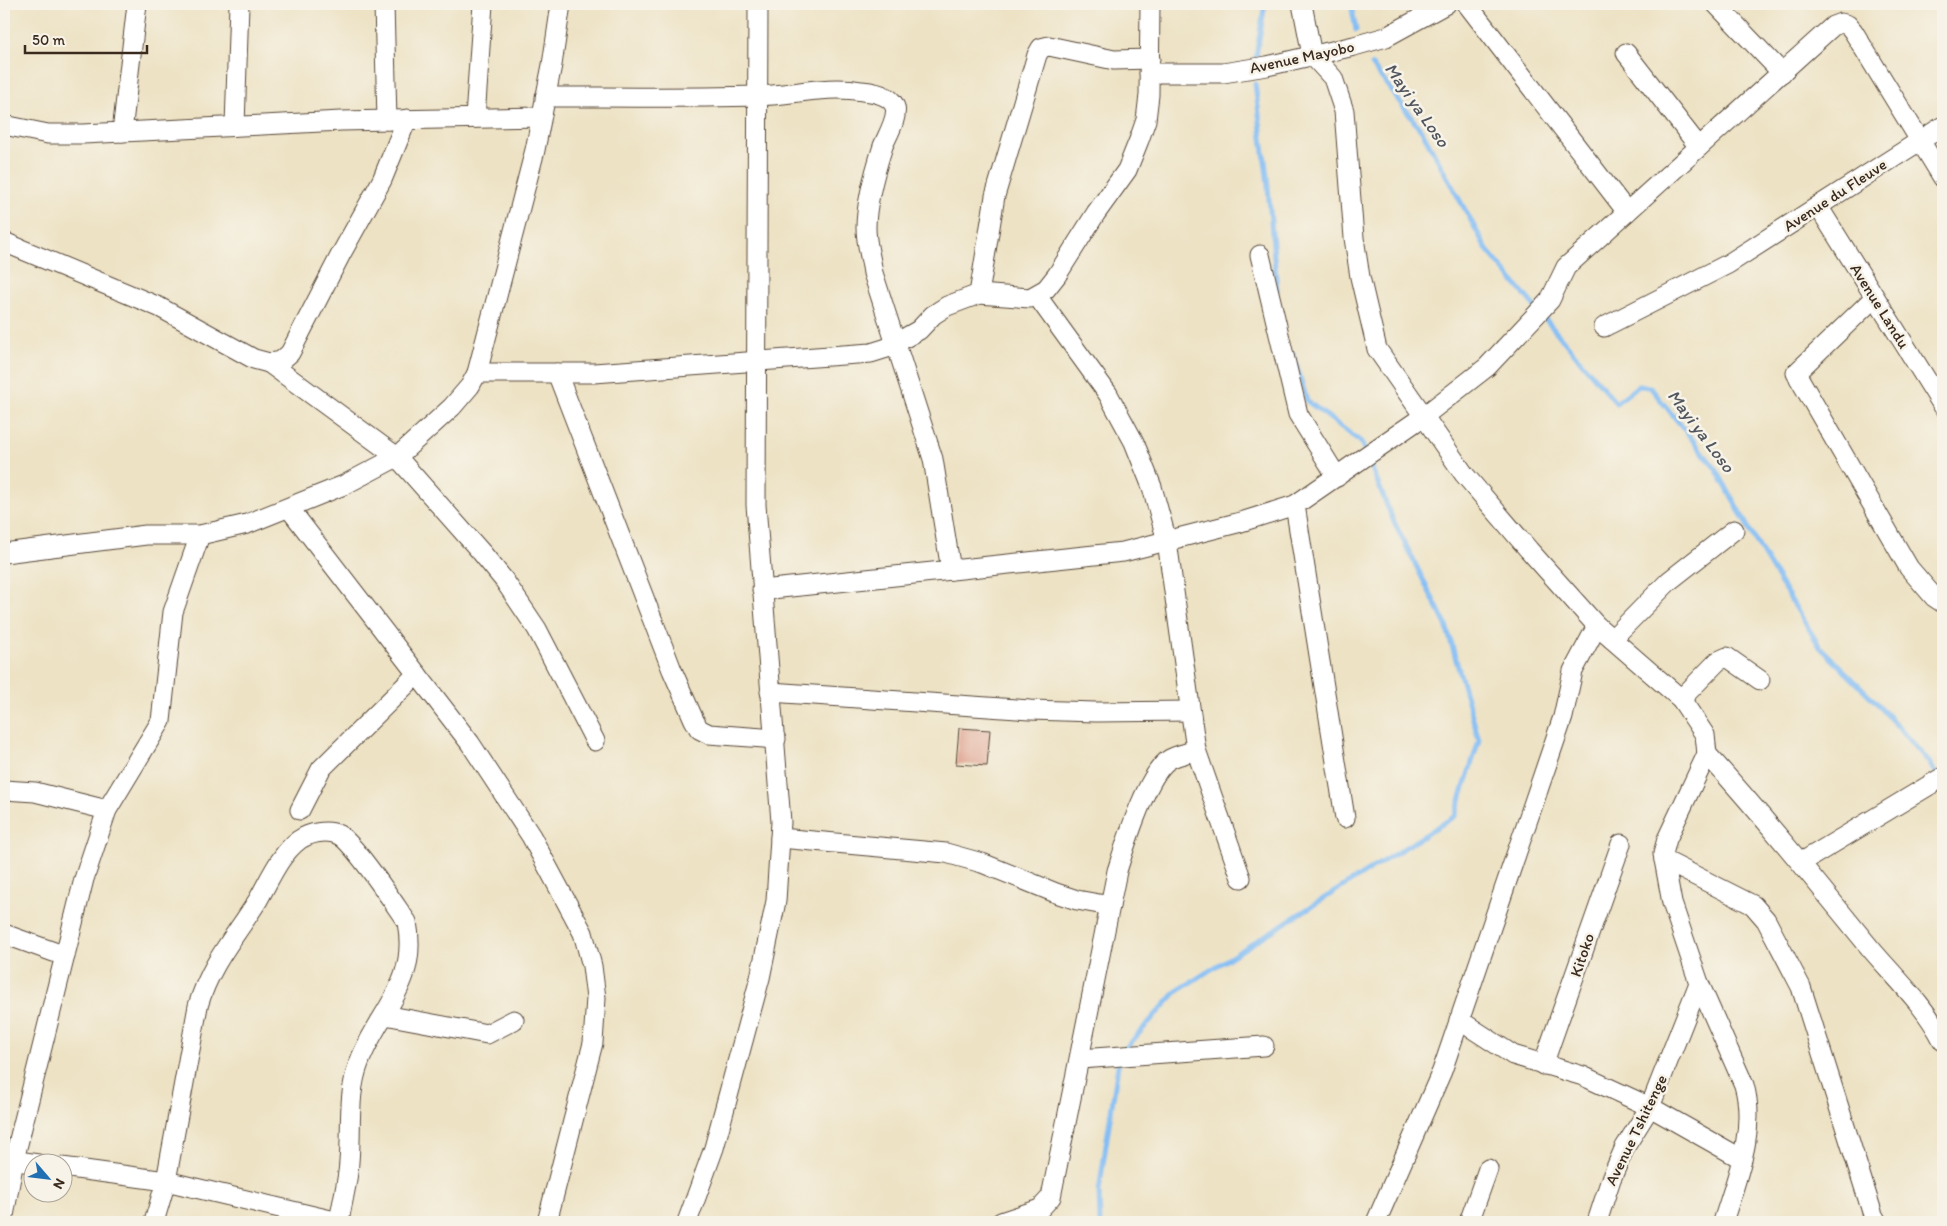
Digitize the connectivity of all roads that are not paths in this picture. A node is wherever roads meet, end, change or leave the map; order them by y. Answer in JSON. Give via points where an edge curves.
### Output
{"nodes":[{"id":1,"x":137,"y":4,"type":"edge"},
{"id":2,"x":238,"y":4,"type":"edge"},
{"id":3,"x":384,"y":4,"type":"edge"},
{"id":4,"x":483,"y":4,"type":"edge"},
{"id":5,"x":561,"y":4,"type":"edge"},
{"id":6,"x":758,"y":4,"type":"edge"},
{"id":7,"x":1150,"y":4,"type":"edge"},
{"id":8,"x":1302,"y":4,"type":"edge"},
{"id":9,"x":1446,"y":4,"type":"edge"},
{"id":10,"x":1468,"y":4,"type":"edge"},
{"id":11,"x":1716,"y":4,"type":"edge"},
{"id":12,"x":1626,"y":53,"type":"dead end"},
{"id":13,"x":1312,"y":56,"type":"junction"},
{"id":14,"x":1150,"y":66,"type":"junction"},
{"id":15,"x":1782,"y":73,"type":"junction"},
{"id":16,"x":758,"y":96,"type":"junction"},
{"id":17,"x":545,"y":97,"type":"junction"},
{"id":18,"x":541,"y":117,"type":"junction"},
{"id":19,"x":475,"y":118,"type":"junction"},
{"id":20,"x":387,"y":120,"type":"junction"},
{"id":21,"x":407,"y":120,"type":"junction"},
{"id":22,"x":4,"y":125,"type":"edge"},
{"id":23,"x":235,"y":126,"type":"junction"},
{"id":24,"x":1943,"y":126,"type":"edge"},
{"id":25,"x":122,"y":132,"type":"junction"},
{"id":26,"x":1920,"y":141,"type":"junction"},
{"id":27,"x":1699,"y":147,"type":"junction"},
{"id":28,"x":1943,"y":178,"type":"edge"},
{"id":29,"x":1818,"y":206,"type":"junction"},
{"id":30,"x":1627,"y":212,"type":"junction"},
{"id":31,"x":4,"y":242,"type":"edge"},
{"id":32,"x":1260,"y":255,"type":"dead end"},
{"id":33,"x":979,"y":294,"type":"junction"},
{"id":34,"x":1037,"y":296,"type":"junction"},
{"id":35,"x":1874,"y":298,"type":"junction"},
{"id":36,"x":1604,"y":327,"type":"dead end"},
{"id":37,"x":897,"y":343,"type":"junction"},
{"id":38,"x":757,"y":360,"type":"junction"},
{"id":39,"x":269,"y":363,"type":"junction"},
{"id":40,"x":477,"y":373,"type":"junction"},
{"id":41,"x":557,"y":373,"type":"junction"},
{"id":42,"x":1943,"y":406,"type":"edge"},
{"id":43,"x":1424,"y":416,"type":"junction"},
{"id":44,"x":398,"y":457,"type":"junction"},
{"id":45,"x":1337,"y":477,"type":"junction"},
{"id":46,"x":1295,"y":505,"type":"junction"},
{"id":47,"x":289,"y":508,"type":"junction"},
{"id":48,"x":1734,"y":530,"type":"dead end"},
{"id":49,"x":200,"y":535,"type":"junction"},
{"id":50,"x":1167,"y":541,"type":"junction"},
{"id":51,"x":4,"y":553,"type":"edge"},
{"id":52,"x":951,"y":570,"type":"junction"},
{"id":53,"x":762,"y":590,"type":"junction"},
{"id":54,"x":1943,"y":603,"type":"edge"},
{"id":55,"x":1596,"y":626,"type":"junction"},
{"id":56,"x":1612,"y":639,"type":"junction"},
{"id":57,"x":417,"y":674,"type":"junction"},
{"id":58,"x":1760,"y":680,"type":"dead end"},
{"id":59,"x":770,"y":692,"type":"junction"},
{"id":60,"x":1682,"y":699,"type":"junction"},
{"id":61,"x":1190,"y":711,"type":"junction"},
{"id":62,"x":776,"y":739,"type":"junction"},
{"id":63,"x":595,"y":741,"type":"dead end"},
{"id":64,"x":1196,"y":750,"type":"junction"},
{"id":65,"x":1707,"y":754,"type":"junction"},
{"id":66,"x":1938,"y":780,"type":"edge"},
{"id":67,"x":4,"y":790,"type":"edge"},
{"id":68,"x":107,"y":810,"type":"junction"},
{"id":69,"x":300,"y":810,"type":"dead end"},
{"id":70,"x":1345,"y":818,"type":"dead end"},
{"id":71,"x":780,"y":838,"type":"junction"},
{"id":72,"x":1620,"y":844,"type":"dead end"},
{"id":73,"x":1664,"y":860,"type":"junction"},
{"id":74,"x":1802,"y":862,"type":"junction"},
{"id":75,"x":1241,"y":878,"type":"dead end"},
{"id":76,"x":1110,"y":906,"type":"junction"},
{"id":77,"x":4,"y":934,"type":"edge"},
{"id":78,"x":66,"y":956,"type":"junction"},
{"id":79,"x":1699,"y":983,"type":"junction"},
{"id":80,"x":386,"y":1015,"type":"junction"},
{"id":81,"x":514,"y":1020,"type":"dead end"},
{"id":82,"x":1459,"y":1020,"type":"junction"},
{"id":83,"x":1943,"y":1041,"type":"edge"},
{"id":84,"x":1264,"y":1046,"type":"dead end"},
{"id":85,"x":1080,"y":1059,"type":"junction"},
{"id":86,"x":1543,"y":1065,"type":"junction"},
{"id":87,"x":1650,"y":1107,"type":"junction"},
{"id":88,"x":9,"y":1159,"type":"edge"},
{"id":89,"x":1742,"y":1159,"type":"junction"},
{"id":90,"x":22,"y":1161,"type":"edge"},
{"id":91,"x":72,"y":1168,"type":"edge"},
{"id":92,"x":1488,"y":1168,"type":"dead end"},
{"id":93,"x":166,"y":1181,"type":"junction"},
{"id":94,"x":4,"y":1216,"type":"edge"},
{"id":95,"x":154,"y":1222,"type":"edge"},
{"id":96,"x":339,"y":1222,"type":"edge"},
{"id":97,"x":547,"y":1222,"type":"edge"},
{"id":98,"x":687,"y":1222,"type":"edge"},
{"id":99,"x":1001,"y":1222,"type":"edge"},
{"id":100,"x":1376,"y":1222,"type":"edge"},
{"id":101,"x":1469,"y":1222,"type":"edge"},
{"id":102,"x":1597,"y":1222,"type":"edge"},
{"id":103,"x":1723,"y":1222,"type":"edge"},
{"id":104,"x":1877,"y":1222,"type":"edge"}],
"edges":[{"from":1,"to":25,"type":"street"},
{"from":2,"to":23,"type":"street"},
{"from":3,"to":20,"type":"street"},
{"from":4,"to":19,"type":"street"},
{"from":5,"to":17,"type":"street"},
{"from":6,"to":16,"type":"street"},
{"from":7,"to":14,"type":"street"},
{"from":8,"to":13,"type":"street"},
{"from":9,"to":13,"type":"street","name":"Avenue Mayobo","via":[[1386,37]]},
{"from":10,"to":30,"type":"street"},
{"from":11,"to":15,"type":"street"},
{"from":12,"to":27,"type":"street"},
{"from":13,"to":14,"type":"street","name":"Avenue Mayobo","via":[[1223,74]]},
{"from":13,"to":43,"type":"street","via":[[1333,78],[1344,111],[1360,277],[1377,349]]},
{"from":14,"to":33,"type":"street","name":"Avenue Mayobo","via":[[1049,46],[1041,48],[995,196]]},
{"from":14,"to":34,"type":"street","via":[[1146,120],[1127,170],[1057,275]]},
{"from":15,"to":26,"type":"street","via":[[1833,26],[1848,25]]},
{"from":15,"to":27,"type":"street"},
{"from":16,"to":17,"type":"street"},
{"from":16,"to":37,"type":"street","via":[[826,89],[863,91],[884,96],[895,108],[872,188],[866,228],[873,273]]},
{"from":16,"to":38,"type":"street"},
{"from":17,"to":18,"type":"street"},
{"from":18,"to":19,"type":"street"},
{"from":18,"to":40,"type":"street"},
{"from":19,"to":21,"type":"street"},
{"from":20,"to":21,"type":"street"},
{"from":20,"to":23,"type":"street"},
{"from":21,"to":39,"type":"street","via":[[382,180],[300,337],[281,361]]},
{"from":22,"to":25,"type":"street","via":[[48,134]]},
{"from":23,"to":25,"type":"street"},
{"from":24,"to":26,"type":"street","name":"Avenue du Fleuve"},
{"from":26,"to":28,"type":"street"},
{"from":26,"to":29,"type":"street","name":"Avenue du Fleuve"},
{"from":27,"to":30,"type":"street"},
{"from":29,"to":35,"type":"street","name":"Avenue Landu"},
{"from":29,"to":36,"type":"street","name":"Avenue du Fleuve","via":[[1728,264]]},
{"from":30,"to":43,"type":"street","via":[[1566,267],[1550,300],[1487,367]]},
{"from":31,"to":39,"type":"street","via":[[159,307],[254,359]]},
{"from":32,"to":45,"type":"street","via":[[1298,414]]},
{"from":33,"to":34,"type":"street"},
{"from":33,"to":37,"type":"street","via":[[947,306],[919,330]]},
{"from":34,"to":50,"type":"street","via":[[1108,394],[1134,442],[1152,487]]},
{"from":35,"to":42,"type":"street","name":"Avenue Landu"},
{"from":35,"to":54,"type":"street","via":[[1796,373],[1909,568]]},
{"from":37,"to":38,"type":"street","via":[[871,353]]},
{"from":37,"to":52,"type":"street","via":[[933,459]]},
{"from":38,"to":41,"type":"street"},
{"from":38,"to":53,"type":"street","via":[[756,505]]},
{"from":39,"to":44,"type":"street"},
{"from":40,"to":41,"type":"street"},
{"from":40,"to":44,"type":"street","via":[[452,407]]},
{"from":41,"to":62,"type":"street","via":[[672,670],[699,729],[709,734]]},
{"from":43,"to":45,"type":"street"},
{"from":43,"to":55,"type":"street","via":[[1464,474]]},
{"from":44,"to":47,"type":"street"},
{"from":44,"to":63,"type":"street","via":[[504,580],[537,629]]},
{"from":45,"to":46,"type":"street"},
{"from":46,"to":50,"type":"street"},
{"from":46,"to":70,"type":"street"},
{"from":47,"to":49,"type":"street","via":[[247,524]]},
{"from":47,"to":57,"type":"street"},
{"from":48,"to":56,"type":"street","via":[[1668,581]]},
{"from":49,"to":51,"type":"street","via":[[146,535]]},
{"from":49,"to":68,"type":"street","via":[[174,612],[161,721]]},
{"from":50,"to":52,"type":"street","via":[[1123,552]]},
{"from":50,"to":61,"type":"street"},
{"from":52,"to":53,"type":"street"},
{"from":53,"to":59,"type":"street"},
{"from":55,"to":56,"type":"street"},
{"from":55,"to":82,"type":"street","via":[[1573,671],[1563,718]]},
{"from":56,"to":60,"type":"street"},
{"from":57,"to":69,"type":"street","via":[[321,768]]},
{"from":57,"to":97,"type":"street","via":[[470,743],[531,836],[583,933],[592,966],[596,998],[593,1043]]},
{"from":58,"to":60,"type":"street","via":[[1727,657],[1718,661]]},
{"from":59,"to":61,"type":"street","via":[[1030,710]]},
{"from":59,"to":62,"type":"street"},
{"from":60,"to":65,"type":"street","via":[[1705,735]]},
{"from":61,"to":64,"type":"street"},
{"from":62,"to":71,"type":"street"},
{"from":64,"to":75,"type":"street"},
{"from":64,"to":76,"type":"street","via":[[1170,759],[1159,769],[1134,822],[1117,871]]},
{"from":65,"to":73,"type":"street","via":[[1667,839]]},
{"from":65,"to":74,"type":"street"},
{"from":66,"to":74,"type":"street"},
{"from":67,"to":68,"type":"street","via":[[43,793]]},
{"from":68,"to":78,"type":"street","via":[[84,879]]},
{"from":71,"to":76,"type":"street","via":[[946,853],[982,863],[1056,894]]},
{"from":71,"to":98,"type":"street","via":[[776,901],[760,978],[714,1148]]},
{"from":72,"to":86,"type":"street","name":"Kitoko"},
{"from":73,"to":79,"type":"street","via":[[1672,903]]},
{"from":73,"to":104,"type":"street","via":[[1753,904],[1766,920],[1801,987]]},
{"from":74,"to":83,"type":"street","via":[[1924,1010]]},
{"from":76,"to":85,"type":"street"},
{"from":77,"to":78,"type":"street"},
{"from":78,"to":88,"type":"street"},
{"from":79,"to":87,"type":"street","name":"Avenue Tshitenge"},
{"from":79,"to":89,"type":"street","via":[[1748,1101],[1749,1116]]},
{"from":80,"to":81,"type":"street","via":[[487,1034]]},
{"from":80,"to":93,"type":"street","via":[[404,977],[410,937],[407,922],[353,848],[339,835],[312,834],[298,841],[280,862],[205,981]]},
{"from":80,"to":96,"type":"street","via":[[358,1064],[352,1092],[349,1162]]},
{"from":82,"to":86,"type":"street","via":[[1513,1055]]},
{"from":82,"to":100,"type":"street","via":[[1442,1071]]},
{"from":84,"to":85,"type":"street"},
{"from":85,"to":99,"type":"street","via":[[1051,1197],[1040,1209]]},
{"from":86,"to":87,"type":"street","via":[[1584,1076]]},
{"from":87,"to":89,"type":"street"},
{"from":87,"to":102,"type":"street","name":"Avenue Tshitenge","via":[[1625,1148]]},
{"from":88,"to":90,"type":"street"},
{"from":88,"to":94,"type":"street"},
{"from":89,"to":103,"type":"street"},
{"from":91,"to":93,"type":"street"},
{"from":92,"to":101,"type":"street"},
{"from":93,"to":95,"type":"street"},
{"from":93,"to":96,"type":"street"}]}
